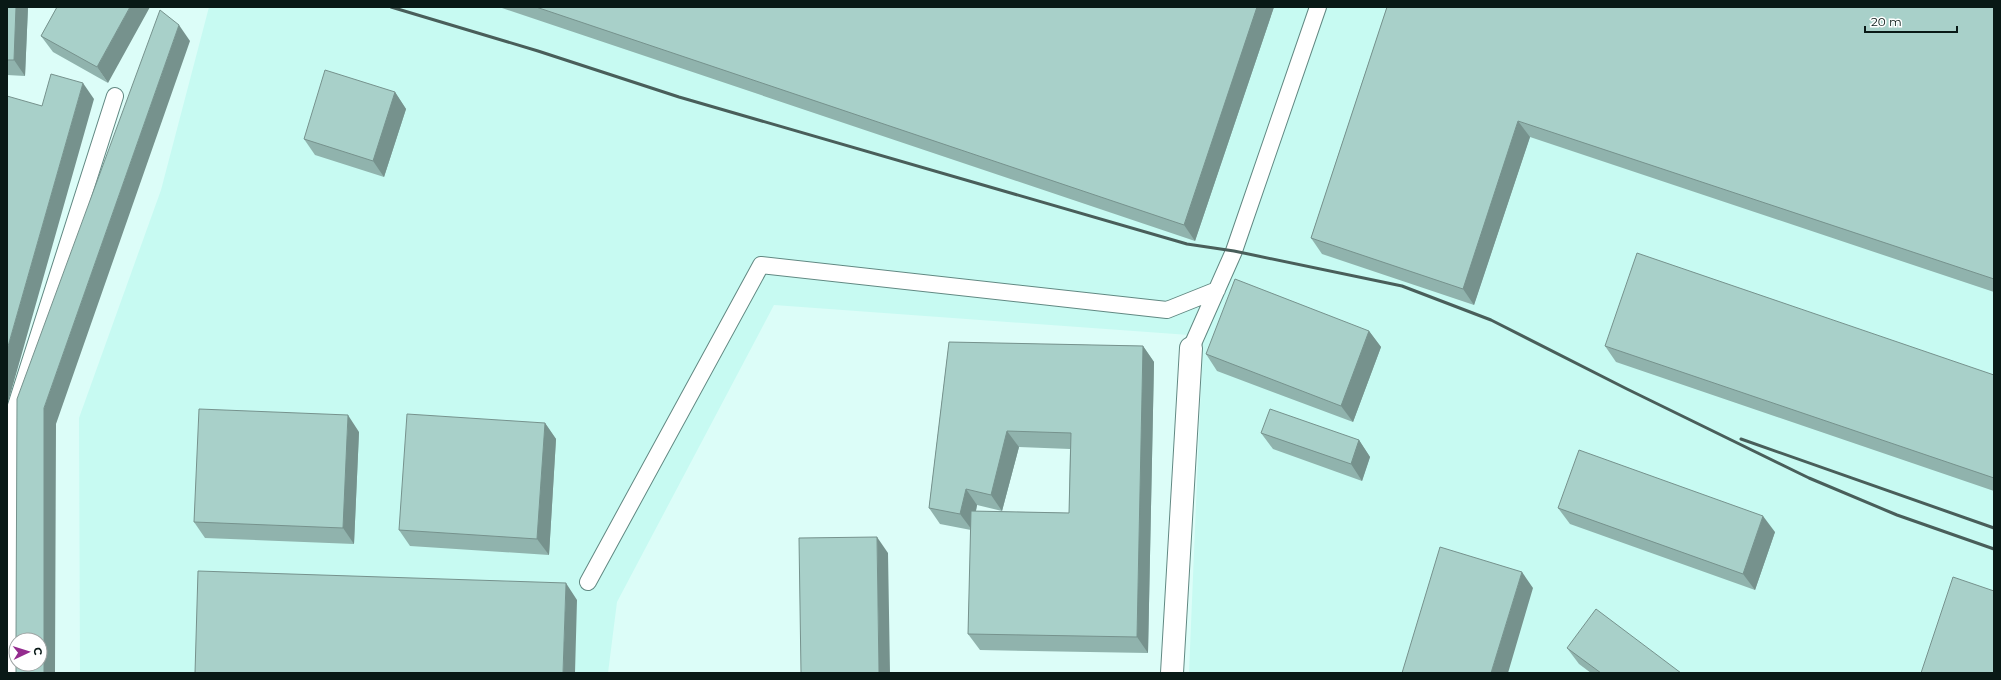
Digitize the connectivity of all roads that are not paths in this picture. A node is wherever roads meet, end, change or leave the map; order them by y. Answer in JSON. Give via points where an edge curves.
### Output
{"nodes":[{"id":1,"x":1318,"y":7,"type":"edge"},
{"id":2,"x":115,"y":96,"type":"dead end"},
{"id":3,"x":1217,"y":290,"type":"junction"},
{"id":4,"x":1191,"y":348,"type":"joint"},
{"id":5,"x":588,"y":582,"type":"dead end"},
{"id":6,"x":14,"y":673,"type":"edge"},
{"id":7,"x":1172,"y":673,"type":"edge"}],
"edges":[{"from":1,"to":3,"type":"lane","via":[[1234,251]]},
{"from":2,"to":6,"type":"lane","via":[[14,412]]},
{"from":3,"to":4,"type":"lane"},
{"from":3,"to":5,"type":"lane","via":[[1167,310],[761,265]]},
{"from":4,"to":7,"type":"street"}]}
